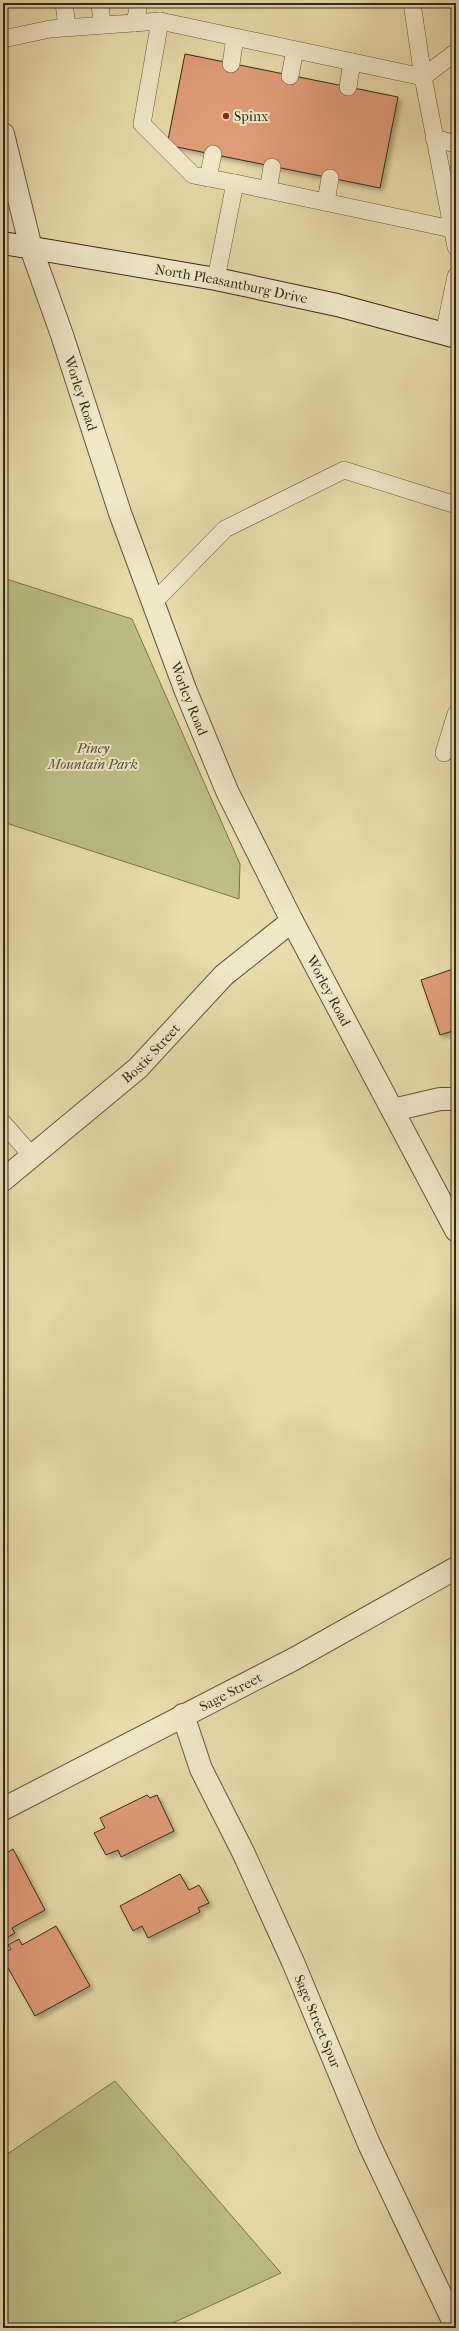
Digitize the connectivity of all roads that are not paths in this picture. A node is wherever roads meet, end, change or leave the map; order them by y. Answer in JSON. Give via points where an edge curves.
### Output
{"nodes":[{"id":1,"x":64,"y":3,"type":"edge"},
{"id":2,"x":100,"y":3,"type":"edge"},
{"id":3,"x":139,"y":3,"type":"edge"},
{"id":4,"x":412,"y":3,"type":"edge"},
{"id":5,"x":160,"y":21,"type":"junction"},
{"id":6,"x":135,"y":23,"type":"junction"},
{"id":7,"x":102,"y":25,"type":"junction"},
{"id":8,"x":67,"y":27,"type":"junction"},
{"id":9,"x":235,"y":38,"type":"junction"},
{"id":10,"x":3,"y":39,"type":"edge"},
{"id":11,"x":295,"y":50,"type":"junction"},
{"id":12,"x":456,"y":52,"type":"edge"},
{"id":13,"x":352,"y":62,"type":"junction"},
{"id":14,"x":231,"y":64,"type":"dead end"},
{"id":15,"x":290,"y":76,"type":"dead end"},
{"id":16,"x":423,"y":77,"type":"junction"},
{"id":17,"x":348,"y":87,"type":"dead end"},
{"id":18,"x":3,"y":134,"type":"edge"},
{"id":19,"x":434,"y":138,"type":"junction"},
{"id":20,"x":456,"y":144,"type":"edge"},
{"id":21,"x":213,"y":154,"type":"dead end"},
{"id":22,"x":272,"y":167,"type":"dead end"},
{"id":23,"x":208,"y":178,"type":"junction"},
{"id":24,"x":330,"y":178,"type":"dead end"},
{"id":25,"x":235,"y":183,"type":"junction"},
{"id":26,"x":268,"y":190,"type":"junction"},
{"id":27,"x":326,"y":202,"type":"junction"},
{"id":28,"x":452,"y":229,"type":"junction"},
{"id":29,"x":3,"y":244,"type":"edge"},
{"id":30,"x":456,"y":247,"type":"edge"},
{"id":31,"x":31,"y":248,"type":"junction"},
{"id":32,"x":456,"y":276,"type":"edge"},
{"id":33,"x":216,"y":279,"type":"junction"},
{"id":34,"x":450,"y":336,"type":"edge"},
{"id":35,"x":456,"y":505,"type":"edge"},
{"id":36,"x":153,"y":603,"type":"junction"},
{"id":37,"x":456,"y":714,"type":"edge"},
{"id":38,"x":444,"y":753,"type":"dead end"},
{"id":39,"x":292,"y":921,"type":"junction"},
{"id":40,"x":456,"y":1099,"type":"edge"},
{"id":41,"x":392,"y":1110,"type":"junction"},
{"id":42,"x":3,"y":1123,"type":"edge"},
{"id":43,"x":32,"y":1156,"type":"junction"},
{"id":44,"x":3,"y":1180,"type":"edge"},
{"id":45,"x":456,"y":1230,"type":"edge"},
{"id":46,"x":456,"y":1568,"type":"edge"},
{"id":47,"x":183,"y":1716,"type":"junction"},
{"id":48,"x":3,"y":1809,"type":"edge"},
{"id":49,"x":456,"y":2326,"type":"edge"}],
"edges":[{"from":1,"to":8,"type":"lane"},
{"from":2,"to":7,"type":"lane"},
{"from":3,"to":6,"type":"lane"},
{"from":4,"to":16,"type":"lane"},
{"from":5,"to":6,"type":"lane"},
{"from":5,"to":9,"type":"lane"},
{"from":5,"to":23,"type":"lane","via":[[142,124],[193,175]]},
{"from":6,"to":7,"type":"lane"},
{"from":7,"to":8,"type":"lane"},
{"from":8,"to":10,"type":"lane"},
{"from":9,"to":11,"type":"lane"},
{"from":9,"to":14,"type":"lane"},
{"from":11,"to":13,"type":"lane"},
{"from":11,"to":15,"type":"lane"},
{"from":12,"to":16,"type":"lane"},
{"from":13,"to":16,"type":"lane"},
{"from":13,"to":17,"type":"lane"},
{"from":16,"to":19,"type":"lane"},
{"from":18,"to":31,"type":"street","name":"Worley Road"},
{"from":19,"to":20,"type":"lane"},
{"from":19,"to":28,"type":"lane"},
{"from":21,"to":23,"type":"lane"},
{"from":22,"to":26,"type":"lane"},
{"from":23,"to":25,"type":"lane"},
{"from":24,"to":27,"type":"lane"},
{"from":25,"to":26,"type":"lane"},
{"from":25,"to":33,"type":"lane"},
{"from":26,"to":27,"type":"lane"},
{"from":27,"to":28,"type":"lane"},
{"from":28,"to":30,"type":"lane"},
{"from":29,"to":31,"type":"street","name":"North Pleasantburg Drive"},
{"from":31,"to":33,"type":"street","name":"North Pleasantburg Drive"},
{"from":31,"to":36,"type":"street","name":"Worley Road"},
{"from":32,"to":34,"type":"lane"},
{"from":33,"to":34,"type":"street","name":"North Pleasantburg Drive","via":[[337,304]]},
{"from":35,"to":36,"type":"lane","via":[[344,470],[225,529]]},
{"from":36,"to":39,"type":"street","name":"Worley Road","via":[[227,791]]},
{"from":37,"to":38,"type":"lane"},
{"from":39,"to":41,"type":"street","name":"Worley Road"},
{"from":39,"to":43,"type":"street","name":"Bostic Street","via":[[224,975],[138,1068]]},
{"from":40,"to":41,"type":"street","via":[[440,1099]]},
{"from":41,"to":45,"type":"street","name":"Worley Road"},
{"from":42,"to":43,"type":"lane"},
{"from":43,"to":44,"type":"street","name":"Bostic Street"},
{"from":46,"to":47,"type":"street","name":"Sage Street","via":[[294,1659]]},
{"from":47,"to":48,"type":"street","name":"Sage Street"},
{"from":47,"to":49,"type":"street","name":"Sage Street Spur","via":[[201,1769],[294,1962],[369,2144]]}]}
